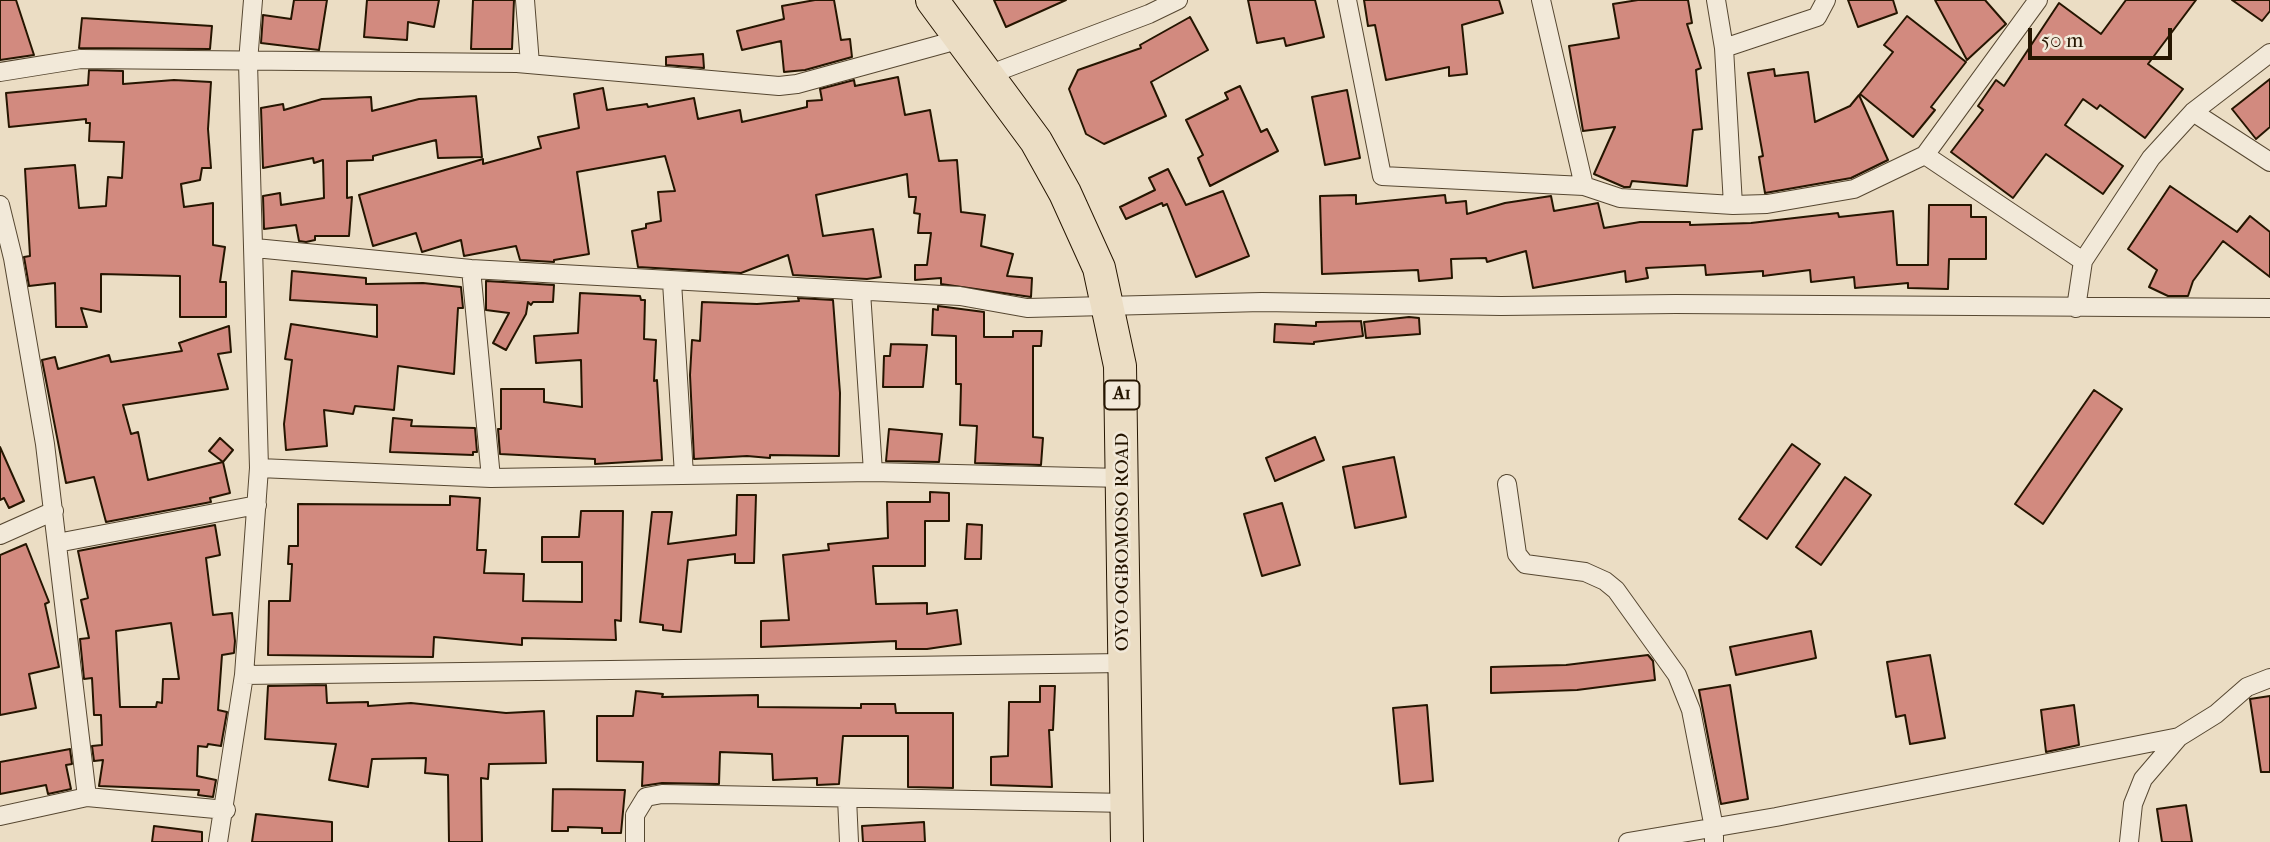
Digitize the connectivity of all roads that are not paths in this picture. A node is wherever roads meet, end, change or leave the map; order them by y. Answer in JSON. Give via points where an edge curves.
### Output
{"nodes":[{"id":1,"x":253,"y":0,"type":"edge"},
{"id":2,"x":525,"y":0,"type":"edge"},
{"id":3,"x":932,"y":0,"type":"edge"},
{"id":4,"x":1178,"y":0,"type":"edge"},
{"id":5,"x":1347,"y":0,"type":"edge"},
{"id":6,"x":1541,"y":0,"type":"edge"},
{"id":7,"x":1716,"y":0,"type":"edge"},
{"id":8,"x":1826,"y":0,"type":"edge"},
{"id":9,"x":2034,"y":2,"type":"edge"},
{"id":10,"x":961,"y":39,"type":"junction"},
{"id":11,"x":1724,"y":48,"type":"junction"},
{"id":12,"x":2270,"y":52,"type":"edge"},
{"id":13,"x":248,"y":62,"type":"junction"},
{"id":14,"x":530,"y":64,"type":"junction"},
{"id":15,"x":0,"y":72,"type":"edge"},
{"id":16,"x":988,"y":75,"type":"junction"},
{"id":17,"x":2193,"y":111,"type":"junction"},
{"id":18,"x":1924,"y":155,"type":"junction"},
{"id":19,"x":2270,"y":162,"type":"edge"},
{"id":20,"x":1584,"y":186,"type":"junction"},
{"id":21,"x":0,"y":205,"type":"edge"},
{"id":22,"x":1733,"y":205,"type":"junction"},
{"id":23,"x":255,"y":248,"type":"junction"},
{"id":24,"x":6,"y":260,"type":"edge"},
{"id":25,"x":2083,"y":261,"type":"junction"},
{"id":26,"x":471,"y":269,"type":"junction"},
{"id":27,"x":671,"y":282,"type":"junction"},
{"id":28,"x":861,"y":292,"type":"junction"},
{"id":29,"x":1107,"y":306,"type":"junction"},
{"id":30,"x":2076,"y":308,"type":"junction"},
{"id":31,"x":2270,"y":308,"type":"edge"},
{"id":32,"x":259,"y":468,"type":"junction"},
{"id":33,"x":873,"y":472,"type":"junction"},
{"id":34,"x":684,"y":475,"type":"junction"},
{"id":35,"x":491,"y":478,"type":"junction"},
{"id":36,"x":1122,"y":478,"type":"junction"},
{"id":37,"x":1507,"y":484,"type":"dead end"},
{"id":38,"x":257,"y":505,"type":"junction"},
{"id":39,"x":54,"y":510,"type":"junction"},
{"id":40,"x":0,"y":535,"type":"edge"},
{"id":41,"x":57,"y":543,"type":"junction"},
{"id":42,"x":1123,"y":663,"type":"junction"},
{"id":43,"x":244,"y":675,"type":"junction"},
{"id":44,"x":2270,"y":678,"type":"edge"},
{"id":45,"x":2179,"y":737,"type":"junction"},
{"id":46,"x":87,"y":797,"type":"junction"},
{"id":47,"x":848,"y":798,"type":"junction"},
{"id":48,"x":1128,"y":803,"type":"junction"},
{"id":49,"x":226,"y":810,"type":"junction"},
{"id":50,"x":0,"y":816,"type":"edge"},
{"id":51,"x":1714,"y":835,"type":"edge"},
{"id":52,"x":218,"y":842,"type":"edge"},
{"id":53,"x":635,"y":842,"type":"edge"},
{"id":54,"x":849,"y":842,"type":"edge"},
{"id":55,"x":1127,"y":842,"type":"edge"},
{"id":56,"x":1628,"y":842,"type":"edge"},
{"id":57,"x":2129,"y":842,"type":"edge"}],
"edges":[{"from":1,"to":13,"type":"street"},
{"from":2,"to":14,"type":"street"},
{"from":3,"to":10,"type":"highway","name":"OYO-OGBOMOSO ROAD","number":"A1"},
{"from":4,"to":16,"type":"street"},
{"from":5,"to":20,"type":"street","via":[[1382,176]]},
{"from":6,"to":20,"type":"street"},
{"from":7,"to":11,"type":"street"},
{"from":8,"to":11,"type":"street","via":[[1817,17]]},
{"from":9,"to":18,"type":"street"},
{"from":10,"to":14,"type":"street","via":[[779,86]]},
{"from":10,"to":16,"type":"highway","name":"OYO-OGBOMOSO ROAD","number":"A1"},
{"from":11,"to":22,"type":"street"},
{"from":12,"to":17,"type":"street"},
{"from":13,"to":14,"type":"street"},
{"from":13,"to":15,"type":"street","via":[[81,59]]},
{"from":13,"to":23,"type":"street"},
{"from":16,"to":29,"type":"highway","name":"OYO-OGBOMOSO ROAD","number":"A1","via":[[1036,141],[1066,193],[1099,268]]},
{"from":17,"to":19,"type":"street"},
{"from":17,"to":25,"type":"street","via":[[2151,158]]},
{"from":18,"to":22,"type":"street","via":[[1854,189]]},
{"from":18,"to":25,"type":"street"},
{"from":20,"to":22,"type":"street","via":[[1620,198]]},
{"from":21,"to":24,"type":"street"},
{"from":23,"to":26,"type":"street"},
{"from":23,"to":32,"type":"street"},
{"from":24,"to":39,"type":"street"},
{"from":25,"to":30,"type":"street"},
{"from":26,"to":27,"type":"street"},
{"from":26,"to":35,"type":"street"},
{"from":27,"to":28,"type":"street"},
{"from":27,"to":34,"type":"street"},
{"from":28,"to":29,"type":"street","via":[[960,296],[1027,308]]},
{"from":28,"to":33,"type":"street"},
{"from":29,"to":30,"type":"street","via":[[1262,302]]},
{"from":29,"to":36,"type":"highway","name":"OYO-OGBOMOSO ROAD","number":"A1","via":[[1120,366]]},
{"from":30,"to":31,"type":"street"},
{"from":32,"to":35,"type":"street"},
{"from":32,"to":38,"type":"street"},
{"from":33,"to":34,"type":"street"},
{"from":33,"to":36,"type":"street"},
{"from":34,"to":35,"type":"street"},
{"from":36,"to":42,"type":"highway","name":"OYO-OGBOMOSO ROAD","number":"A1"},
{"from":37,"to":51,"type":"street","via":[[1517,554],[1525,564],[1585,572],[1605,581],[1677,675],[1690,710]]},
{"from":38,"to":41,"type":"street"},
{"from":38,"to":43,"type":"street"},
{"from":39,"to":40,"type":"street"},
{"from":39,"to":41,"type":"street"},
{"from":41,"to":46,"type":"street"},
{"from":42,"to":43,"type":"street"},
{"from":42,"to":48,"type":"highway","name":"OYO-OGBOMOSO ROAD","number":"A1"},
{"from":43,"to":49,"type":"street"},
{"from":44,"to":45,"type":"street","via":[[2247,687]]},
{"from":45,"to":51,"type":"street"},
{"from":45,"to":57,"type":"street","via":[[2143,779],[2133,804]]},
{"from":46,"to":49,"type":"street"},
{"from":46,"to":50,"type":"street"},
{"from":47,"to":48,"type":"street"},
{"from":47,"to":53,"type":"street","via":[[646,797],[635,814]]},
{"from":47,"to":54,"type":"street"},
{"from":48,"to":55,"type":"highway","name":"OYO-OGBOMOSO ROAD","number":"A1"},
{"from":49,"to":52,"type":"street"},
{"from":51,"to":56,"type":"street"}]}
